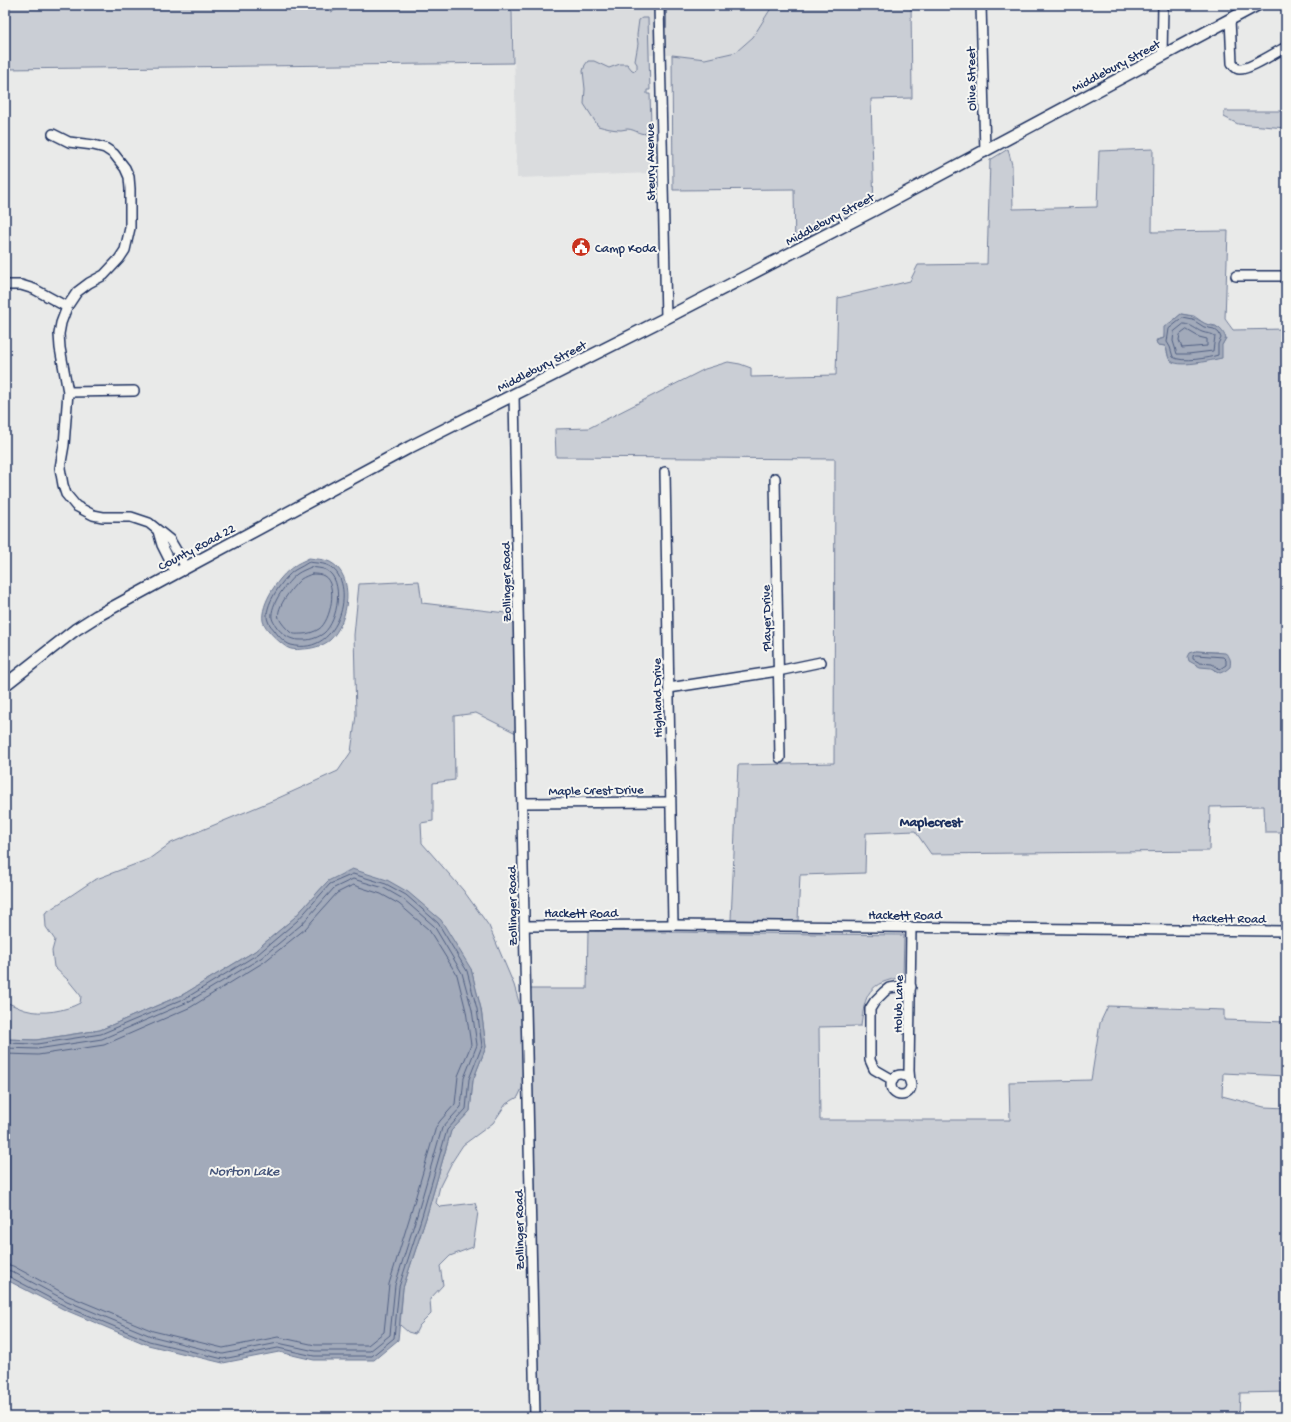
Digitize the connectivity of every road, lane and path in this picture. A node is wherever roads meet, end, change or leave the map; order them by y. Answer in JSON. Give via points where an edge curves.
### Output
{"nodes":[{"id":1,"x":659,"y":5,"type":"edge"},
{"id":2,"x":981,"y":5,"type":"edge"},
{"id":3,"x":1162,"y":5,"type":"edge"},
{"id":4,"x":1257,"y":5,"type":"edge"},
{"id":5,"x":1230,"y":19,"type":"junction"},
{"id":6,"x":1286,"y":47,"type":"edge"},
{"id":7,"x":1162,"y":56,"type":"junction"},
{"id":8,"x":53,"y":134,"type":"dead end"},
{"id":9,"x":985,"y":152,"type":"junction"},
{"id":10,"x":1236,"y":276,"type":"dead end"},
{"id":11,"x":1286,"y":276,"type":"edge"},
{"id":12,"x":5,"y":285,"type":"edge"},
{"id":13,"x":67,"y":307,"type":"junction"},
{"id":14,"x":666,"y":318,"type":"junction"},
{"id":15,"x":134,"y":391,"type":"dead end"},
{"id":16,"x":68,"y":392,"type":"junction"},
{"id":17,"x":514,"y":395,"type":"junction"},
{"id":18,"x":410,"y":447,"type":"joint"},
{"id":19,"x":665,"y":472,"type":"dead end"},
{"id":20,"x":775,"y":478,"type":"dead end"},
{"id":21,"x":158,"y":531,"type":"junction"},
{"id":22,"x":186,"y":567,"type":"junction"},
{"id":23,"x":176,"y":573,"type":"junction"},
{"id":24,"x":821,"y":662,"type":"dead end"},
{"id":25,"x":778,"y":671,"type":"junction"},
{"id":26,"x":5,"y":684,"type":"edge"},
{"id":27,"x":669,"y":688,"type":"junction"},
{"id":28,"x":780,"y":758,"type":"dead end"},
{"id":29,"x":670,"y":802,"type":"junction"},
{"id":30,"x":523,"y":803,"type":"junction"},
{"id":31,"x":673,"y":925,"type":"junction"},
{"id":32,"x":525,"y":926,"type":"junction"},
{"id":33,"x":911,"y":927,"type":"junction"},
{"id":34,"x":1286,"y":931,"type":"edge"},
{"id":35,"x":911,"y":988,"type":"junction"},
{"id":36,"x":893,"y":1080,"type":"junction"},
{"id":37,"x":910,"y":1082,"type":"junction"},
{"id":38,"x":535,"y":1417,"type":"edge"}],
"edges":[{"from":1,"to":14,"type":"street","name":"Steury Avenue"},
{"from":2,"to":9,"type":"street","name":"Olive Street"},
{"from":3,"to":7,"type":"street"},
{"from":4,"to":5,"type":"main road","name":"Middlebury Street"},
{"from":5,"to":6,"type":"street","via":[[1232,63],[1239,69],[1248,67]]},
{"from":5,"to":7,"type":"main road","name":"Middlebury Street"},
{"from":7,"to":9,"type":"main road","name":"Middlebury Street"},
{"from":8,"to":13,"type":"street","via":[[69,142],[105,148],[114,154],[125,168],[130,188],[130,228],[125,250],[104,275],[77,292]]},
{"from":9,"to":14,"type":"main road","name":"Middlebury Street"},
{"from":10,"to":11,"type":"street"},
{"from":12,"to":13,"type":"street","via":[[21,285],[34,289]]},
{"from":13,"to":16,"type":"street","via":[[59,334]]},
{"from":14,"to":17,"type":"main road","name":"Middlebury Street"},
{"from":15,"to":16,"type":"street"},
{"from":16,"to":21,"type":"street","via":[[60,468],[66,494],[76,506],[93,516],[140,519],[149,522]]},
{"from":17,"to":18,"type":"main road","name":"Middlebury Street"},
{"from":17,"to":30,"type":"street","name":"Zollinger Road"},
{"from":18,"to":22,"type":"main road","name":"County Road 22"},
{"from":19,"to":27,"type":"street","name":"Highland Drive"},
{"from":20,"to":25,"type":"street","name":"Player Drive"},
{"from":21,"to":22,"type":"street","via":[[170,540]]},
{"from":21,"to":23,"type":"street"},
{"from":22,"to":23,"type":"main road","name":"County Road 22"},
{"from":23,"to":26,"type":"main road","name":"County Road 22","via":[[75,630]]},
{"from":24,"to":25,"type":"street"},
{"from":25,"to":27,"type":"street"},
{"from":25,"to":28,"type":"street","name":"Player Drive"},
{"from":27,"to":29,"type":"street","name":"Highland Drive"},
{"from":29,"to":30,"type":"street","name":"Maple Crest Drive"},
{"from":29,"to":31,"type":"street","name":"Highland Drive"},
{"from":30,"to":32,"type":"street","name":"Zollinger Road"},
{"from":31,"to":32,"type":"street","name":"Hackett Road"},
{"from":31,"to":33,"type":"street","name":"Hackett Road"},
{"from":32,"to":38,"type":"street","name":"Zollinger Road"},
{"from":33,"to":34,"type":"street","name":"Hackett Road"},
{"from":33,"to":35,"type":"street","name":"Holub Lane"},
{"from":35,"to":36,"type":"street","via":[[889,988],[874,1001],[870,1009],[870,1060],[874,1069]]},
{"from":35,"to":37,"type":"street","name":"Holub Lane"},
{"from":36,"to":37,"type":"street","via":[[903,1075]]},
{"from":36,"to":37,"type":"street","via":[[894,1090],[901,1095],[911,1088]]}]}
